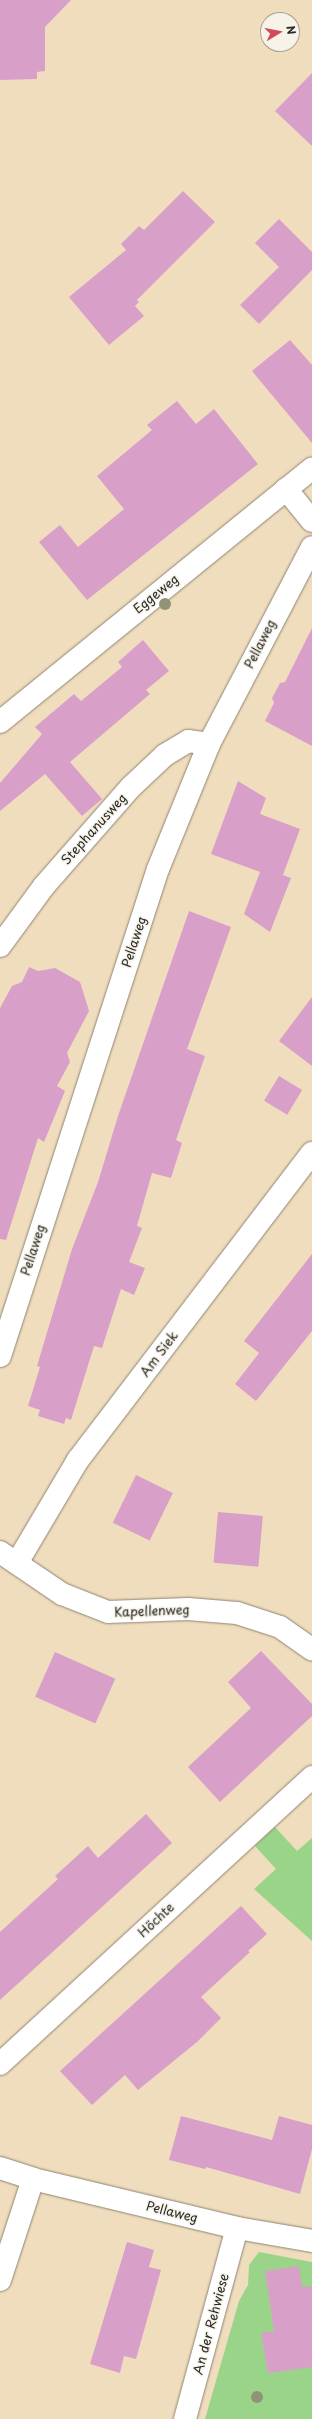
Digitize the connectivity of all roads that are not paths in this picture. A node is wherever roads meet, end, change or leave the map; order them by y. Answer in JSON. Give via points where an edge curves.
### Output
{"nodes":[{"id":1,"x":312,"y":468,"type":"edge"},
{"id":2,"x":286,"y":489,"type":"junction"},
{"id":3,"x":312,"y":522,"type":"edge"},
{"id":4,"x":312,"y":547,"type":"edge"},
{"id":5,"x":0,"y":722,"type":"edge"},
{"id":6,"x":209,"y":744,"type":"junction"},
{"id":7,"x":0,"y":946,"type":"edge"},
{"id":8,"x":312,"y":1153,"type":"edge"},
{"id":9,"x":0,"y":1356,"type":"edge"},
{"id":10,"x":9,"y":1558,"type":"edge"},
{"id":11,"x":312,"y":1649,"type":"edge"},
{"id":12,"x":312,"y":1777,"type":"edge"},
{"id":13,"x":0,"y":2064,"type":"edge"},
{"id":14,"x":0,"y":2168,"type":"edge"},
{"id":15,"x":33,"y":2179,"type":"junction"},
{"id":16,"x":237,"y":2228,"type":"junction"},
{"id":17,"x":312,"y":2241,"type":"edge"},
{"id":18,"x":0,"y":2280,"type":"edge"},
{"id":19,"x":185,"y":2419,"type":"edge"}],
"edges":[{"from":1,"to":2,"type":"street","name":"Eggeweg"},
{"from":2,"to":3,"type":"street"},
{"from":2,"to":5,"type":"street","name":"Eggeweg"},
{"from":4,"to":6,"type":"street","name":"Pellaweg"},
{"from":6,"to":7,"type":"street","name":"Stephanusweg","via":[[188,742],[165,755],[132,787],[44,886]]},
{"from":6,"to":9,"type":"street","name":"Pellaweg","via":[[158,869]]},
{"from":8,"to":10,"type":"street","name":"Am Siek","via":[[78,1460]]},
{"from":10,"to":11,"type":"street","name":"Kapellenweg","via":[[62,1594],[108,1612],[188,1609],[237,1613],[280,1627]]},
{"from":12,"to":13,"type":"street","name":"Höchte"},
{"from":14,"to":15,"type":"street","name":"Pellaweg"},
{"from":15,"to":16,"type":"street","name":"Pellaweg"},
{"from":15,"to":18,"type":"street"},
{"from":16,"to":17,"type":"street","name":"Pellaweg"},
{"from":16,"to":19,"type":"street","name":"An der Rehwiese"}]}
